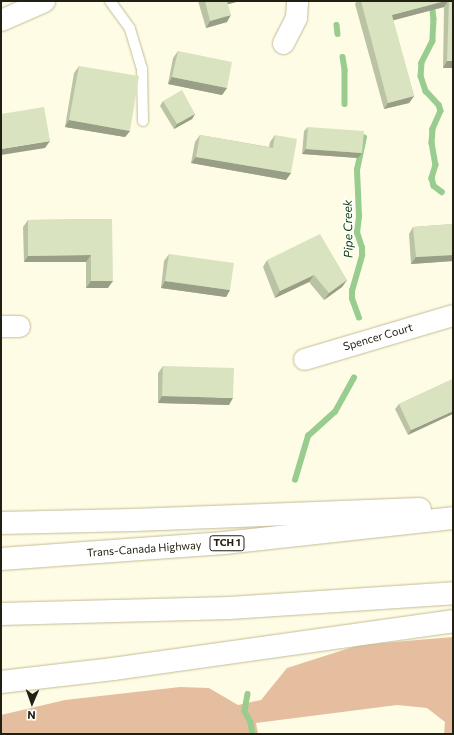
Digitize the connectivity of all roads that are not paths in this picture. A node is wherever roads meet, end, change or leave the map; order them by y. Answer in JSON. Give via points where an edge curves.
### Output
{"nodes":[{"id":1,"x":44,"y":1,"type":"edge"},
{"id":2,"x":110,"y":1,"type":"edge"},
{"id":3,"x":297,"y":1,"type":"edge"},
{"id":4,"x":1,"y":20,"type":"edge"},
{"id":5,"x":283,"y":43,"type":"dead end"},
{"id":6,"x":143,"y":121,"type":"dead end"},
{"id":7,"x":453,"y":315,"type":"edge"},
{"id":8,"x":304,"y":359,"type":"dead end"},
{"id":9,"x":453,"y":508,"type":"edge"},
{"id":10,"x":453,"y":518,"type":"edge"},
{"id":11,"x":1,"y":523,"type":"edge"},
{"id":12,"x":1,"y":559,"type":"edge"},
{"id":13,"x":453,"y":593,"type":"edge"},
{"id":14,"x":1,"y":614,"type":"edge"},
{"id":15,"x":453,"y":621,"type":"edge"},
{"id":16,"x":1,"y":682,"type":"edge"}],
"edges":[{"from":1,"to":4,"type":"street"},
{"from":2,"to":6,"type":"lane","via":[[130,29],[142,70]]},
{"from":3,"to":5,"type":"street","via":[[296,17]]},
{"from":7,"to":8,"type":"street","name":"Spencer Court"},
{"from":9,"to":11,"type":"highway"},
{"from":10,"to":12,"type":"highway","name":"Trans-Canada Highway","number":"TCH 1","via":[[224,543]]},
{"from":13,"to":14,"type":"highway","via":[[230,608]]},
{"from":15,"to":16,"type":"highway","via":[[113,669]]}]}
